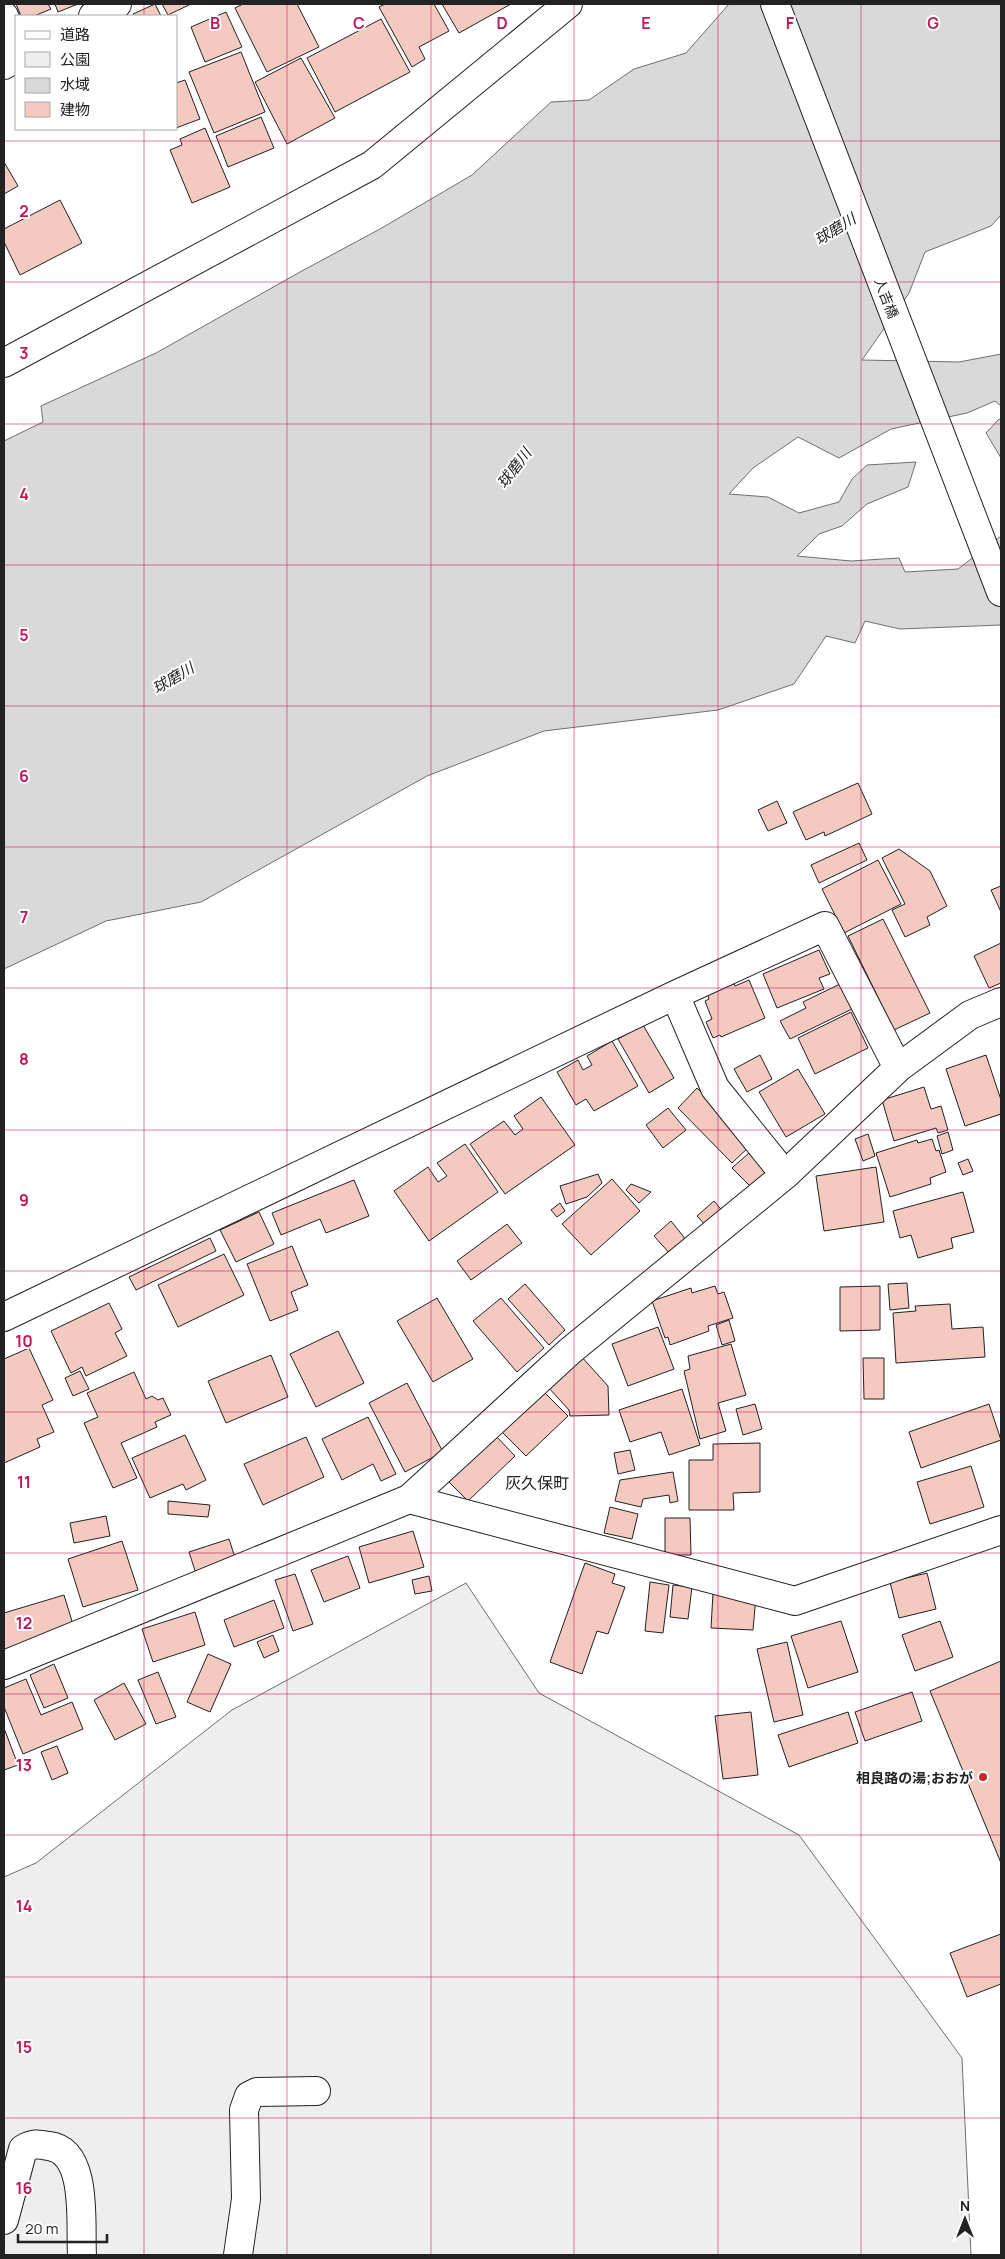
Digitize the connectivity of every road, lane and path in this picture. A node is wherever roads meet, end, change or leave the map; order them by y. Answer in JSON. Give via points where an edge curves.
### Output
{"nodes":[{"id":1,"x":117,"y":4,"type":"edge"},
{"id":2,"x":568,"y":4,"type":"edge"},
{"id":3,"x":775,"y":4,"type":"edge"},
{"id":4,"x":95,"y":15,"type":"edge"},
{"id":5,"x":4,"y":16,"type":"edge"},
{"id":6,"x":15,"y":42,"type":"edge"},
{"id":7,"x":15,"y":58,"type":"edge"},
{"id":8,"x":4,"y":66,"type":"edge"},
{"id":9,"x":4,"y":363,"type":"edge"},
{"id":10,"x":1001,"y":592,"type":"edge"},
{"id":11,"x":675,"y":995,"type":"junction"},
{"id":12,"x":1001,"y":1002,"type":"edge"},
{"id":13,"x":898,"y":1068,"type":"junction"},
{"id":14,"x":785,"y":1175,"type":"junction"},
{"id":15,"x":4,"y":1317,"type":"edge"},
{"id":16,"x":409,"y":1499,"type":"junction"},
{"id":17,"x":1001,"y":1530,"type":"edge"},
{"id":18,"x":4,"y":1665,"type":"edge"},
{"id":19,"x":316,"y":2090,"type":"dead end"},
{"id":20,"x":4,"y":2220,"type":"edge"},
{"id":21,"x":82,"y":2255,"type":"edge"},
{"id":22,"x":238,"y":2255,"type":"edge"}],
"edges":[{"from":1,"to":4,"type":"street"},
{"from":2,"to":9,"type":"street","via":[[372,165]]},
{"from":3,"to":10,"type":"street","name":"人吉橋"},
{"from":5,"to":6,"type":"street"},
{"from":7,"to":8,"type":"street"},
{"from":11,"to":13,"type":"street","via":[[825,926]]},
{"from":11,"to":14,"type":"street","via":[[715,1088]]},
{"from":11,"to":15,"type":"street"},
{"from":12,"to":13,"type":"street","via":[[970,1015]]},
{"from":13,"to":14,"type":"street"},
{"from":14,"to":16,"type":"street","via":[[570,1350]]},
{"from":16,"to":17,"type":"street","via":[[796,1601]]},
{"from":16,"to":18,"type":"street"},
{"from":19,"to":22,"type":"street","via":[[257,2092],[249,2096],[244,2110],[246,2199]]},
{"from":20,"to":21,"type":"street","via":[[23,2149],[33,2144],[56,2146],[69,2155],[78,2177]]}]}
